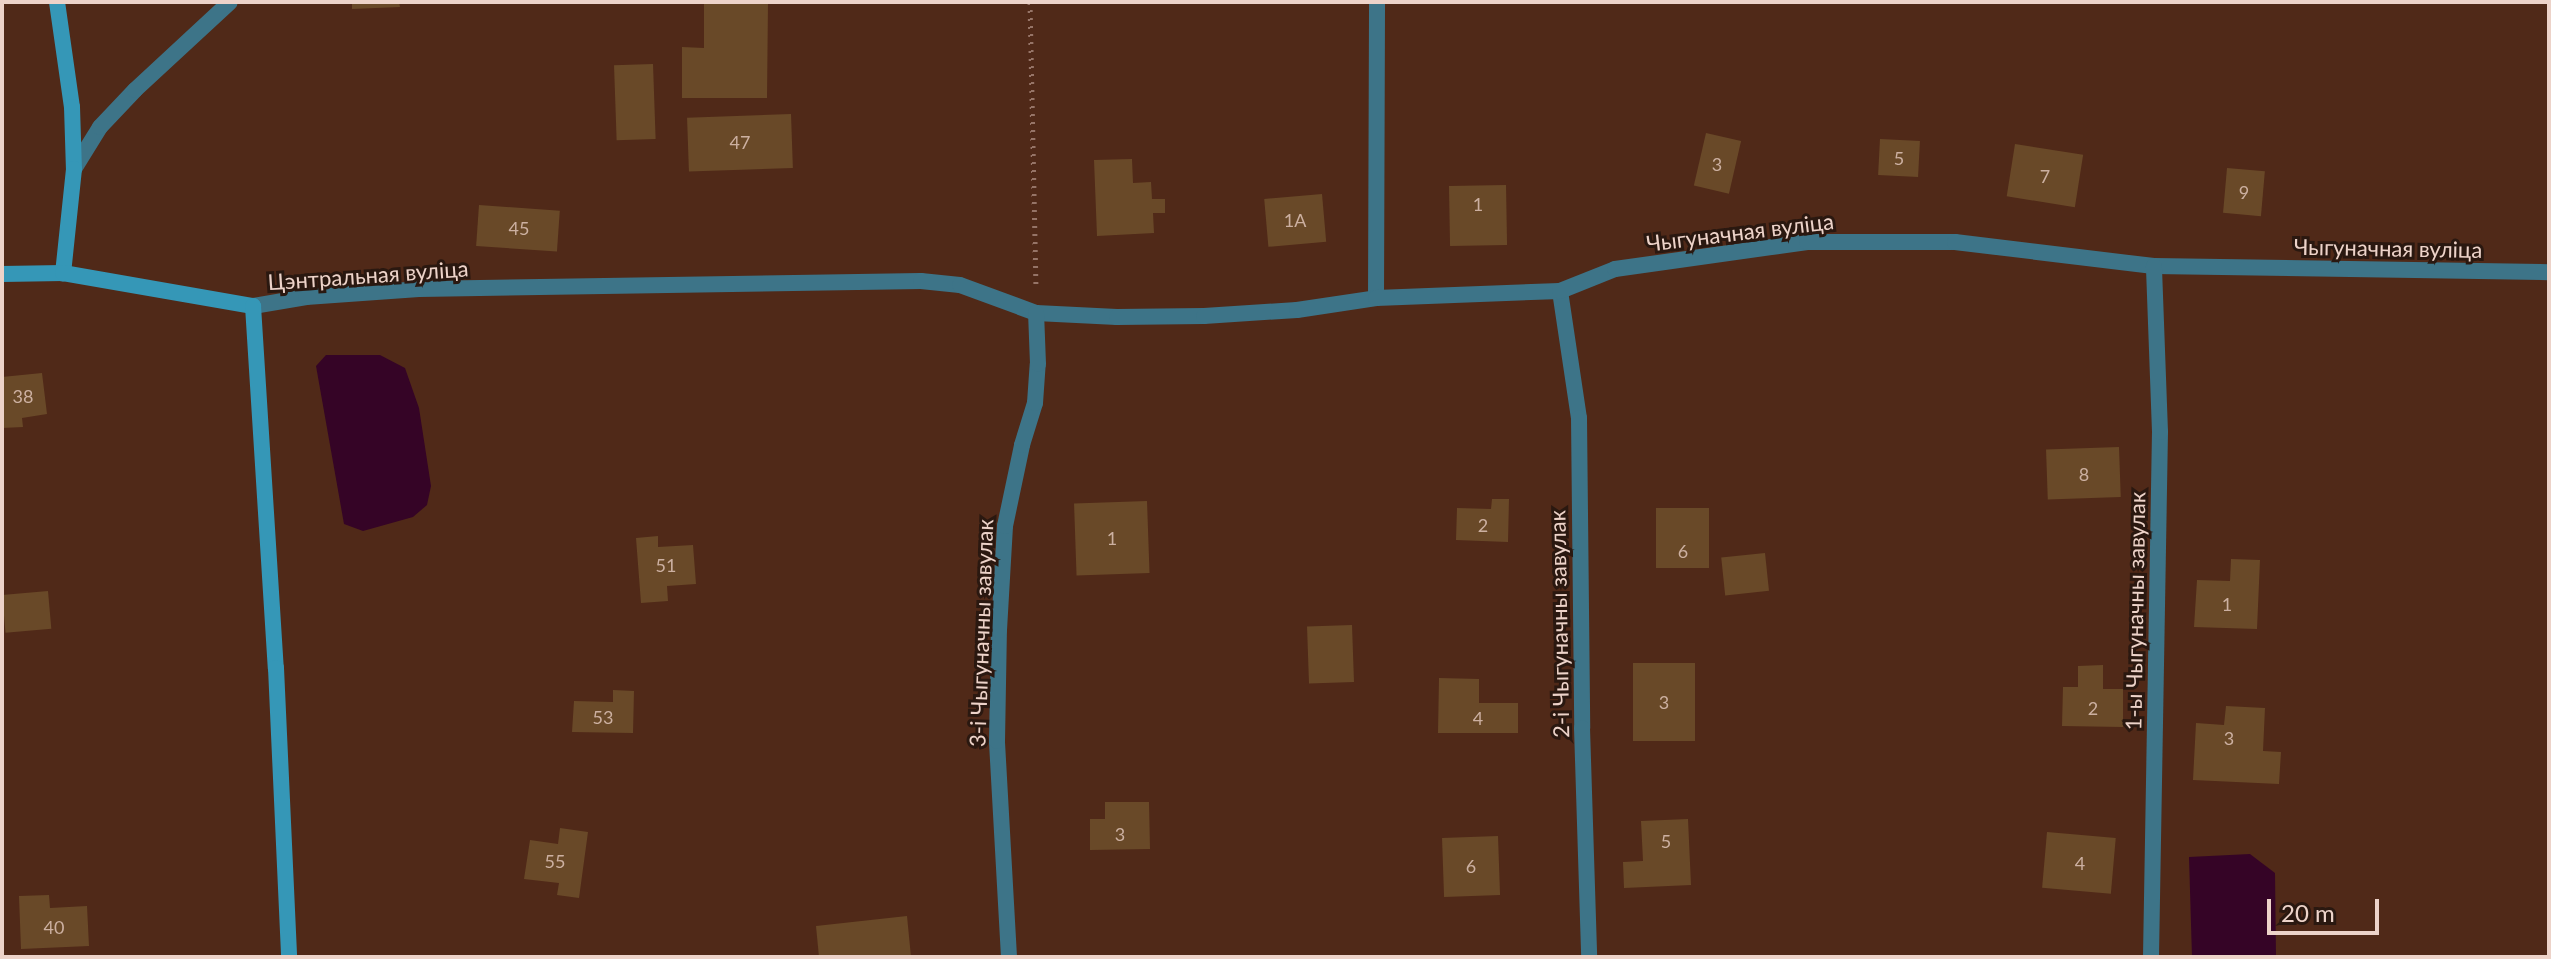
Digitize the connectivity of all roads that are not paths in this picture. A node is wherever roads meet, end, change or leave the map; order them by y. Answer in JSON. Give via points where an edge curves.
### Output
{"nodes":[{"id":1,"x":57,"y":2,"type":"edge"},
{"id":2,"x":230,"y":2,"type":"edge"},
{"id":3,"x":1377,"y":2,"type":"edge"},
{"id":4,"x":74,"y":169,"type":"junction"},
{"id":5,"x":2154,"y":266,"type":"junction"},
{"id":6,"x":2549,"y":272,"type":"edge"},
{"id":7,"x":63,"y":273,"type":"junction"},
{"id":8,"x":2,"y":274,"type":"edge"},
{"id":9,"x":1560,"y":291,"type":"junction"},
{"id":10,"x":1376,"y":298,"type":"junction"},
{"id":11,"x":253,"y":306,"type":"junction"},
{"id":12,"x":1036,"y":313,"type":"junction"},
{"id":13,"x":289,"y":957,"type":"edge"},
{"id":14,"x":1009,"y":957,"type":"edge"},
{"id":15,"x":1589,"y":957,"type":"edge"},
{"id":16,"x":2151,"y":957,"type":"edge"}],
"edges":[{"from":1,"to":4,"type":"street","via":[[72,107]]},
{"from":2,"to":4,"type":"street","via":[[100,127]]},
{"from":3,"to":10,"type":"street"},
{"from":4,"to":7,"type":"street"},
{"from":5,"to":6,"type":"street","name":"Чыгуначная вуліца"},
{"from":5,"to":9,"type":"street","name":"Чыгуначная вуліца","via":[[1955,242],[1807,242],[1615,269]]},
{"from":5,"to":16,"type":"street","name":"1-ы Чыгуначны завулак","via":[[2160,432]]},
{"from":7,"to":8,"type":"street"},
{"from":7,"to":11,"type":"street"},
{"from":9,"to":10,"type":"street","name":"Чыгуначная вуліца"},
{"from":9,"to":15,"type":"street","name":"2-і Чыгуначны завулак","via":[[1579,418]]},
{"from":10,"to":12,"type":"street","name":"Чыгуначная вуліца","via":[[1204,316]]},
{"from":11,"to":12,"type":"street","name":"Цэнтральная вуліца","via":[[419,289],[921,281],[960,285]]},
{"from":11,"to":13,"type":"street","name":"Цэнтральная вуліца"},
{"from":12,"to":14,"type":"street","name":"3-і Чыгуначны завулак","via":[[1035,403],[1005,526],[999,630],[997,741]]}]}
